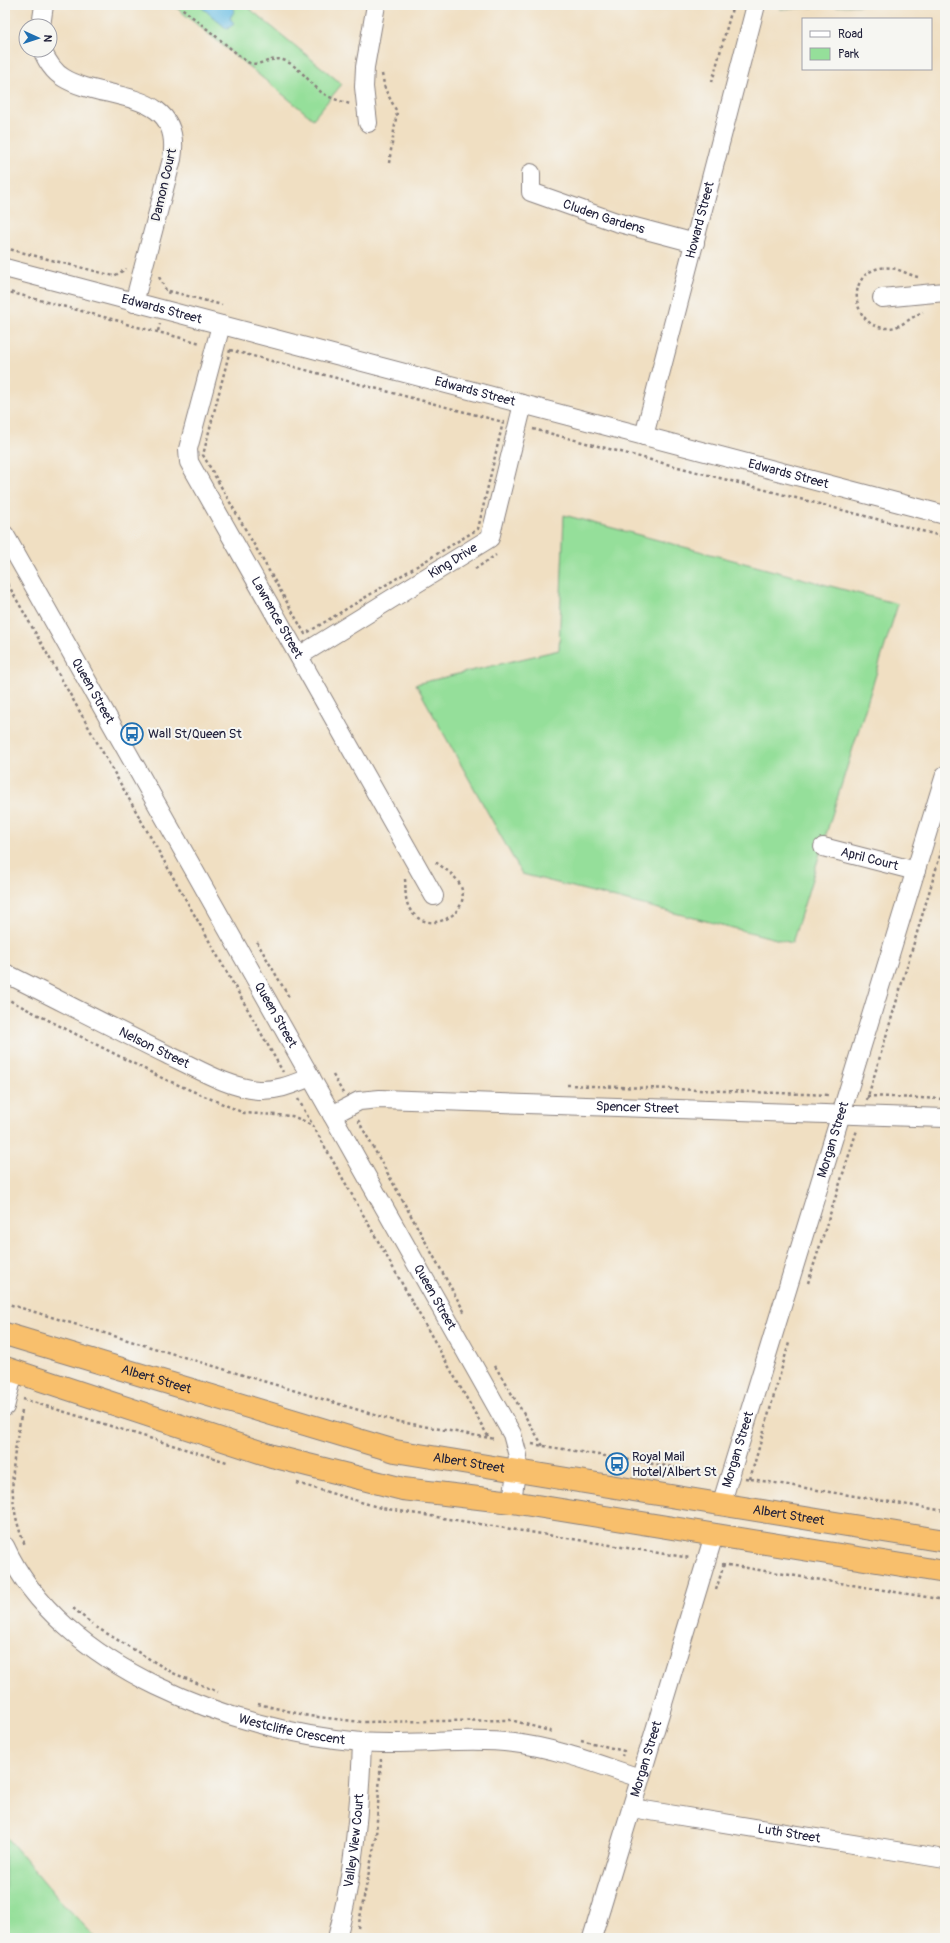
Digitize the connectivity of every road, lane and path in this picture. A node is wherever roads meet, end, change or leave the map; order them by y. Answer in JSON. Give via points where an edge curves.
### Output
{"nodes":[{"id":1,"x":44,"y":5,"type":"edge"},
{"id":2,"x":178,"y":5,"type":"edge"},
{"id":3,"x":376,"y":5,"type":"edge"},
{"id":4,"x":733,"y":5,"type":"edge"},
{"id":5,"x":756,"y":5,"type":"edge"},
{"id":6,"x":42,"y":18,"type":"edge"},
{"id":7,"x":46,"y":58,"type":"edge"},
{"id":8,"x":382,"y":70,"type":"dead end"},
{"id":9,"x":712,"y":82,"type":"dead end"},
{"id":10,"x":367,"y":117,"type":"joint"},
{"id":11,"x":389,"y":163,"type":"dead end"},
{"id":12,"x":531,"y":173,"type":"dead end"},
{"id":13,"x":695,"y":243,"type":"junction"},
{"id":14,"x":5,"y":248,"type":"edge"},
{"id":15,"x":144,"y":266,"type":"junction"},
{"id":16,"x":5,"y":268,"type":"edge"},
{"id":17,"x":921,"y":277,"type":"dead end"},
{"id":18,"x":5,"y":291,"type":"edge"},
{"id":19,"x":169,"y":291,"type":"junction"},
{"id":20,"x":945,"y":292,"type":"edge"},
{"id":21,"x":882,"y":298,"type":"dead end"},
{"id":22,"x":134,"y":302,"type":"junction"},
{"id":23,"x":222,"y":305,"type":"dead end"},
{"id":24,"x":930,"y":310,"type":"dead end"},
{"id":25,"x":163,"y":311,"type":"junction"},
{"id":26,"x":221,"y":325,"type":"junction"},
{"id":27,"x":158,"y":331,"type":"junction"},
{"id":28,"x":201,"y":342,"type":"dead end"},
{"id":29,"x":523,"y":404,"type":"junction"},
{"id":30,"x":503,"y":422,"type":"joint"},
{"id":31,"x":533,"y":429,"type":"dead end"},
{"id":32,"x":644,"y":436,"type":"junction"},
{"id":33,"x":945,"y":515,"type":"edge"},
{"id":34,"x":5,"y":535,"type":"edge"},
{"id":35,"x":945,"y":537,"type":"edge"},
{"id":36,"x":5,"y":579,"type":"edge"},
{"id":37,"x":299,"y":656,"type":"junction"},
{"id":38,"x":945,"y":775,"type":"edge"},
{"id":39,"x":945,"y":839,"type":"edge"},
{"id":40,"x":823,"y":847,"type":"dead end"},
{"id":41,"x":916,"y":871,"type":"junction"},
{"id":42,"x":434,"y":896,"type":"dead end"},
{"id":43,"x":257,"y":942,"type":"dead end"},
{"id":44,"x":5,"y":973,"type":"edge"},
{"id":45,"x":5,"y":998,"type":"edge"},
{"id":46,"x":290,"y":999,"type":"dead end"},
{"id":47,"x":333,"y":1075,"type":"dead end"},
{"id":48,"x":311,"y":1077,"type":"junction"},
{"id":49,"x":291,"y":1085,"type":"junction"},
{"id":50,"x":567,"y":1085,"type":"dead end"},
{"id":51,"x":847,"y":1095,"type":"junction"},
{"id":52,"x":868,"y":1096,"type":"junction"},
{"id":53,"x":945,"y":1099,"type":"edge"},
{"id":54,"x":350,"y":1105,"type":"junction"},
{"id":55,"x":332,"y":1115,"type":"junction"},
{"id":56,"x":841,"y":1115,"type":"junction"},
{"id":57,"x":862,"y":1115,"type":"junction"},
{"id":58,"x":945,"y":1118,"type":"edge"},
{"id":59,"x":315,"y":1129,"type":"junction"},
{"id":60,"x":807,"y":1287,"type":"dead end"},
{"id":61,"x":5,"y":1303,"type":"edge"},
{"id":62,"x":467,"y":1318,"type":"dead end"},
{"id":63,"x":5,"y":1334,"type":"edge"},
{"id":64,"x":791,"y":1340,"type":"dead end"},
{"id":65,"x":494,"y":1366,"type":"dead end"},
{"id":66,"x":10,"y":1370,"type":"edge"},
{"id":67,"x":5,"y":1407,"type":"edge"},
{"id":68,"x":489,"y":1438,"type":"junction"},
{"id":69,"x":515,"y":1442,"type":"junction"},
{"id":70,"x":544,"y":1446,"type":"junction"},
{"id":71,"x":234,"y":1464,"type":"dead end"},
{"id":72,"x":517,"y":1471,"type":"junction"},
{"id":73,"x":730,"y":1476,"type":"junction"},
{"id":74,"x":750,"y":1479,"type":"junction"},
{"id":75,"x":293,"y":1482,"type":"dead end"},
{"id":76,"x":512,"y":1502,"type":"junction"},
{"id":77,"x":721,"y":1505,"type":"junction"},
{"id":78,"x":945,"y":1511,"type":"edge"},
{"id":79,"x":714,"y":1535,"type":"junction"},
{"id":80,"x":945,"y":1541,"type":"edge"},
{"id":81,"x":5,"y":1546,"type":"edge"},
{"id":82,"x":26,"y":1547,"type":"dead end"},
{"id":83,"x":707,"y":1561,"type":"junction"},
{"id":84,"x":945,"y":1572,"type":"edge"},
{"id":85,"x":945,"y":1600,"type":"edge"},
{"id":86,"x":68,"y":1603,"type":"dead end"},
{"id":87,"x":222,"y":1693,"type":"dead end"},
{"id":88,"x":251,"y":1702,"type":"dead end"},
{"id":89,"x":362,"y":1722,"type":"dead end"},
{"id":90,"x":362,"y":1742,"type":"junction"},
{"id":91,"x":640,"y":1778,"type":"junction"},
{"id":92,"x":632,"y":1808,"type":"junction"},
{"id":93,"x":945,"y":1859,"type":"edge"},
{"id":94,"x":337,"y":1938,"type":"edge"},
{"id":95,"x":592,"y":1938,"type":"edge"}],
"edges":[{"from":1,"to":6,"type":"street"},
{"from":2,"to":10,"type":"path","via":[[247,62],[259,64],[274,59],[283,60],[326,95]]},
{"from":3,"to":10,"type":"street","via":[[365,67]]},
{"from":4,"to":9,"type":"path"},
{"from":5,"to":13,"type":"street","name":"Howard Street"},
{"from":7,"to":15,"type":"street","name":"Damon Court","via":[[50,66],[63,78],[143,102],[156,111],[169,127],[173,143],[172,159]]},
{"from":8,"to":11,"type":"path","via":[[385,89],[397,112]]},
{"from":12,"to":13,"type":"street","name":"Cluden Gardens","via":[[531,192],[616,222]]},
{"from":13,"to":32,"type":"street","name":"Howard Street"},
{"from":14,"to":15,"type":"path","via":[[114,276],[126,269],[129,262]]},
{"from":15,"to":19,"type":"path","via":[[160,270],[158,278]]},
{"from":15,"to":22,"type":"street","name":"Damon Court"},
{"from":16,"to":22,"type":"street","name":"Edwards Street"},
{"from":17,"to":24,"type":"path","via":[[893,268],[876,269],[867,274],[860,283],[857,304],[861,314],[871,324],[883,327],[894,327]]},
{"from":18,"to":27,"type":"path"},
{"from":19,"to":23,"type":"path"},
{"from":19,"to":25,"type":"path"},
{"from":20,"to":21,"type":"street"},
{"from":22,"to":25,"type":"street","name":"Edwards Street"},
{"from":25,"to":26,"type":"street","name":"Edwards Street"},
{"from":25,"to":27,"type":"path"},
{"from":26,"to":29,"type":"street","name":"Edwards Street"},
{"from":26,"to":37,"type":"street","name":"Lawrence Street","via":[[189,445],[188,460]]},
{"from":27,"to":28,"type":"path"},
{"from":29,"to":32,"type":"street","name":"Edwards Street"},
{"from":29,"to":37,"type":"street","name":"King Drive","via":[[490,538]]},
{"from":30,"to":30,"type":"path","via":[[230,350],[203,455],[305,634],[478,529]]},
{"from":31,"to":35,"type":"path"},
{"from":32,"to":33,"type":"street","name":"Edwards Street"},
{"from":34,"to":48,"type":"street","name":"Queen Street"},
{"from":36,"to":49,"type":"path"},
{"from":37,"to":42,"type":"street","name":"Lawrence Street"},
{"from":38,"to":41,"type":"street","name":"Morgan Street"},
{"from":39,"to":52,"type":"path"},
{"from":40,"to":41,"type":"street","name":"April Court"},
{"from":41,"to":51,"type":"street","name":"Morgan Street"},
{"from":43,"to":46,"type":"path"},
{"from":44,"to":49,"type":"street","name":"Nelson Street","via":[[225,1082],[259,1090],[276,1090]]},
{"from":45,"to":59,"type":"path","via":[[162,1078],[244,1113],[292,1116]]},
{"from":47,"to":54,"type":"path"},
{"from":48,"to":49,"type":"street","name":"Nelson Street"},
{"from":48,"to":55,"type":"street","name":"Queen Street"},
{"from":49,"to":59,"type":"path"},
{"from":50,"to":51,"type":"path"},
{"from":51,"to":52,"type":"path"},
{"from":51,"to":56,"type":"street","name":"Morgan Street"},
{"from":52,"to":53,"type":"path"},
{"from":52,"to":57,"type":"path"},
{"from":54,"to":55,"type":"street","name":"Spencer Street"},
{"from":54,"to":56,"type":"street","name":"Spencer Street","via":[[364,1100],[386,1099]]},
{"from":54,"to":62,"type":"path"},
{"from":55,"to":69,"type":"street","name":"Queen Street"},
{"from":56,"to":57,"type":"street","name":"Spencer Street"},
{"from":56,"to":73,"type":"street","name":"Morgan Street"},
{"from":57,"to":58,"type":"street","name":"Spencer Street"},
{"from":57,"to":60,"type":"path"},
{"from":59,"to":68,"type":"path"},
{"from":61,"to":68,"type":"path","via":[[395,1421]]},
{"from":63,"to":72,"type":"highway","name":"Albert Street","via":[[395,1451]]},
{"from":64,"to":74,"type":"path"},
{"from":65,"to":70,"type":"path"},
{"from":66,"to":67,"type":"street"},
{"from":66,"to":76,"type":"highway","via":[[272,1456],[355,1478],[404,1489]]},
{"from":68,"to":69,"type":"path"},
{"from":69,"to":70,"type":"path"},
{"from":69,"to":72,"type":"street","name":"Queen Street","via":[[518,1456]]},
{"from":70,"to":73,"type":"path"},
{"from":71,"to":82,"type":"path","via":[[24,1399],[12,1470],[16,1520]]},
{"from":72,"to":76,"type":"street","name":"Queen Street"},
{"from":72,"to":77,"type":"highway","name":"Albert Street"},
{"from":73,"to":74,"type":"path"},
{"from":73,"to":77,"type":"street","name":"Morgan Street"},
{"from":74,"to":78,"type":"path"},
{"from":75,"to":83,"type":"path","via":[[381,1508]]},
{"from":76,"to":79,"type":"highway"},
{"from":77,"to":80,"type":"highway","name":"Albert Street"},
{"from":79,"to":83,"type":"street","name":"Morgan Street"},
{"from":79,"to":84,"type":"highway"},
{"from":81,"to":90,"type":"street","name":"Westcliffe Crescent","via":[[24,1580],[48,1610],[90,1646],[162,1689],[248,1722],[313,1736]]},
{"from":83,"to":85,"type":"path"},
{"from":83,"to":91,"type":"street","name":"Morgan Street"},
{"from":86,"to":87,"type":"path","via":[[94,1626],[140,1654],[173,1673]]},
{"from":88,"to":89,"type":"path","via":[[309,1716]]},
{"from":90,"to":91,"type":"street","name":"Westcliffe Crescent","via":[[513,1743],[556,1752]]},
{"from":90,"to":94,"type":"street","name":"Valley View Court","via":[[356,1840]]},
{"from":91,"to":92,"type":"street","name":"Morgan Street"},
{"from":92,"to":93,"type":"street","name":"Luth Street"},
{"from":92,"to":95,"type":"street","name":"Morgan Street"}]}
